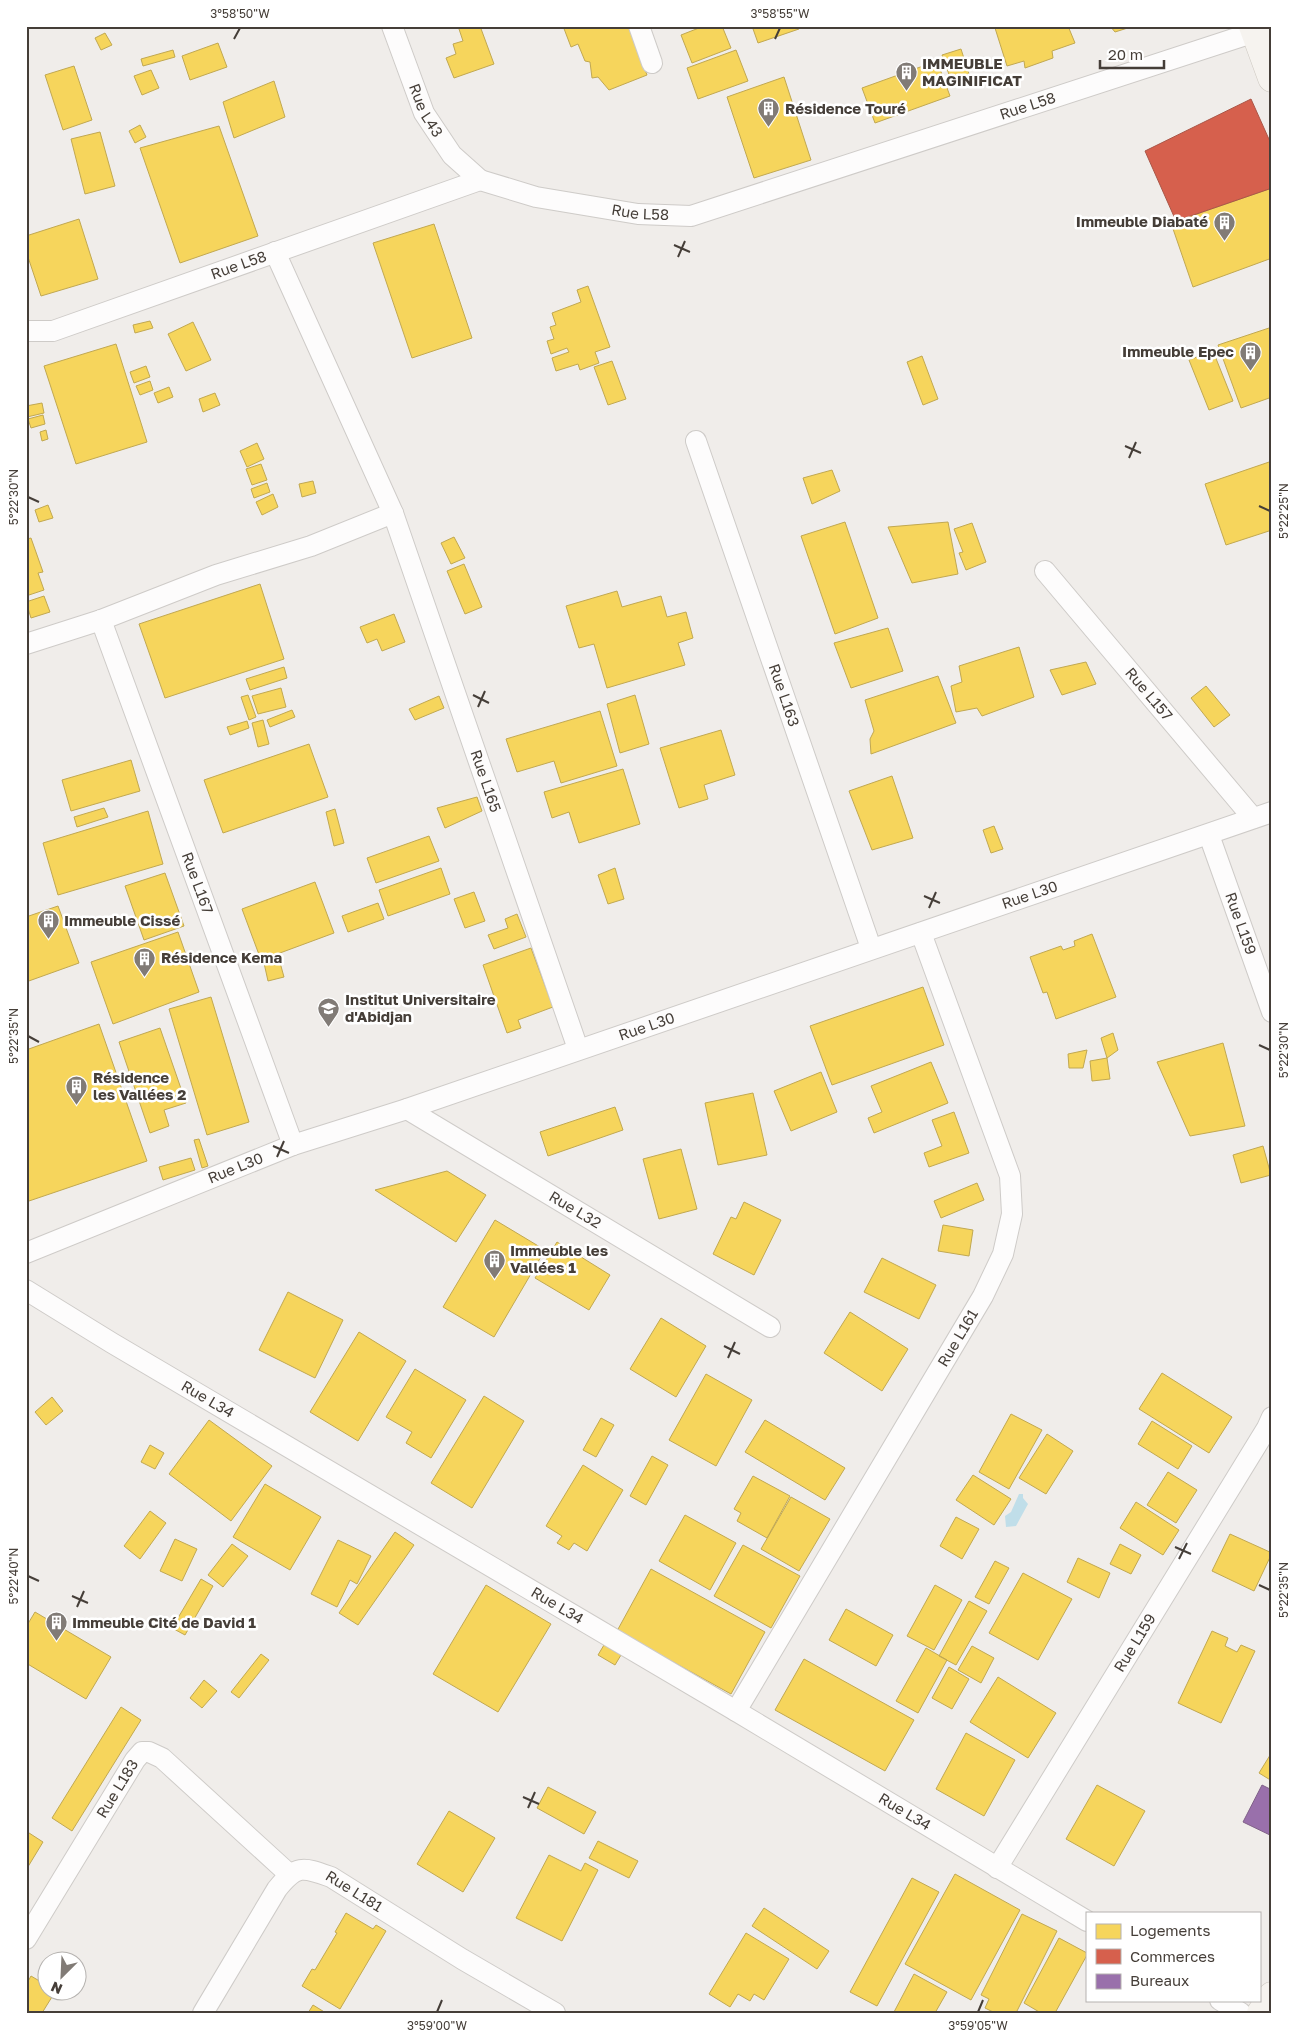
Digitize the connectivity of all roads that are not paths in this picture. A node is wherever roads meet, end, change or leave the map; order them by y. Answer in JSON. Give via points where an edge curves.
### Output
{"nodes":[{"id":1,"x":392,"y":26,"type":"edge"},
{"id":2,"x":639,"y":26,"type":"edge"},
{"id":3,"x":1254,"y":29,"type":"edge"},
{"id":4,"x":652,"y":63,"type":"dead end"},
{"id":5,"x":1272,"y":78,"type":"edge"},
{"id":6,"x":480,"y":180,"type":"junction"},
{"id":7,"x":275,"y":252,"type":"junction"},
{"id":8,"x":26,"y":331,"type":"edge"},
{"id":9,"x":696,"y":441,"type":"dead end"},
{"id":10,"x":393,"y":512,"type":"junction"},
{"id":11,"x":1045,"y":571,"type":"dead end"},
{"id":12,"x":101,"y":620,"type":"junction"},
{"id":13,"x":26,"y":644,"type":"edge"},
{"id":14,"x":1263,"y":815,"type":"edge"},
{"id":15,"x":1209,"y":835,"type":"junction"},
{"id":16,"x":921,"y":933,"type":"junction"},
{"id":17,"x":871,"y":948,"type":"junction"},
{"id":18,"x":1272,"y":1012,"type":"edge"},
{"id":19,"x":578,"y":1049,"type":"junction"},
{"id":20,"x":407,"y":1109,"type":"junction"},
{"id":21,"x":293,"y":1145,"type":"junction"},
{"id":22,"x":26,"y":1253,"type":"edge"},
{"id":23,"x":26,"y":1290,"type":"edge"},
{"id":24,"x":770,"y":1327,"type":"dead end"},
{"id":25,"x":1272,"y":1417,"type":"edge"},
{"id":26,"x":736,"y":1711,"type":"junction"},
{"id":27,"x":997,"y":1868,"type":"junction"},
{"id":28,"x":289,"y":1874,"type":"junction"},
{"id":29,"x":1086,"y":1920,"type":"edge"},
{"id":30,"x":26,"y":1939,"type":"edge"},
{"id":31,"x":1272,"y":1996,"type":"edge"},
{"id":32,"x":1223,"y":2002,"type":"edge"},
{"id":33,"x":203,"y":2013,"type":"edge"},
{"id":34,"x":556,"y":2013,"type":"edge"},
{"id":35,"x":1241,"y":2013,"type":"edge"},
{"id":36,"x":1262,"y":2013,"type":"edge"}],
"edges":[{"from":1,"to":6,"type":"street","name":"Rue L43","via":[[424,113],[452,155]]},
{"from":2,"to":4,"type":"street"},
{"from":3,"to":5,"type":"street"},
{"from":3,"to":6,"type":"street","name":"Rue L58","via":[[691,216],[638,214],[536,197]]},
{"from":6,"to":7,"type":"street","name":"Rue L58"},
{"from":7,"to":8,"type":"street","name":"Rue L58","via":[[53,331]]},
{"from":7,"to":10,"type":"street","name":"Rue L165"},
{"from":9,"to":17,"type":"street","name":"Rue L163"},
{"from":10,"to":12,"type":"street","via":[[311,546],[216,575]]},
{"from":10,"to":19,"type":"street","name":"Rue L165"},
{"from":11,"to":14,"type":"street","name":"Rue L157"},
{"from":12,"to":13,"type":"street"},
{"from":12,"to":21,"type":"street","name":"Rue L167"},
{"from":14,"to":15,"type":"street","name":"Rue L30"},
{"from":15,"to":16,"type":"street","name":"Rue L30"},
{"from":15,"to":18,"type":"street","name":"Rue L159"},
{"from":16,"to":17,"type":"street","name":"Rue L30"},
{"from":16,"to":26,"type":"street","name":"Rue L161","via":[[1010,1176],[1012,1214],[1003,1254],[983,1296]]},
{"from":17,"to":19,"type":"street","name":"Rue L30"},
{"from":19,"to":20,"type":"street","name":"Rue L30"},
{"from":20,"to":21,"type":"street","name":"Rue L30"},
{"from":20,"to":24,"type":"street","name":"Rue L32"},
{"from":21,"to":22,"type":"street","name":"Rue L30"},
{"from":23,"to":26,"type":"street","name":"Rue L34"},
{"from":25,"to":27,"type":"street","name":"Rue L159"},
{"from":26,"to":27,"type":"street","name":"Rue L34"},
{"from":27,"to":29,"type":"street","name":"Rue L34"},
{"from":28,"to":30,"type":"street","name":"Rue L183","via":[[162,1758],[142,1752]]},
{"from":28,"to":33,"type":"street"},
{"from":28,"to":34,"type":"street","name":"Rue L181","via":[[307,1868],[331,1878]]},
{"from":31,"to":36,"type":"street"},
{"from":32,"to":35,"type":"street"}]}
